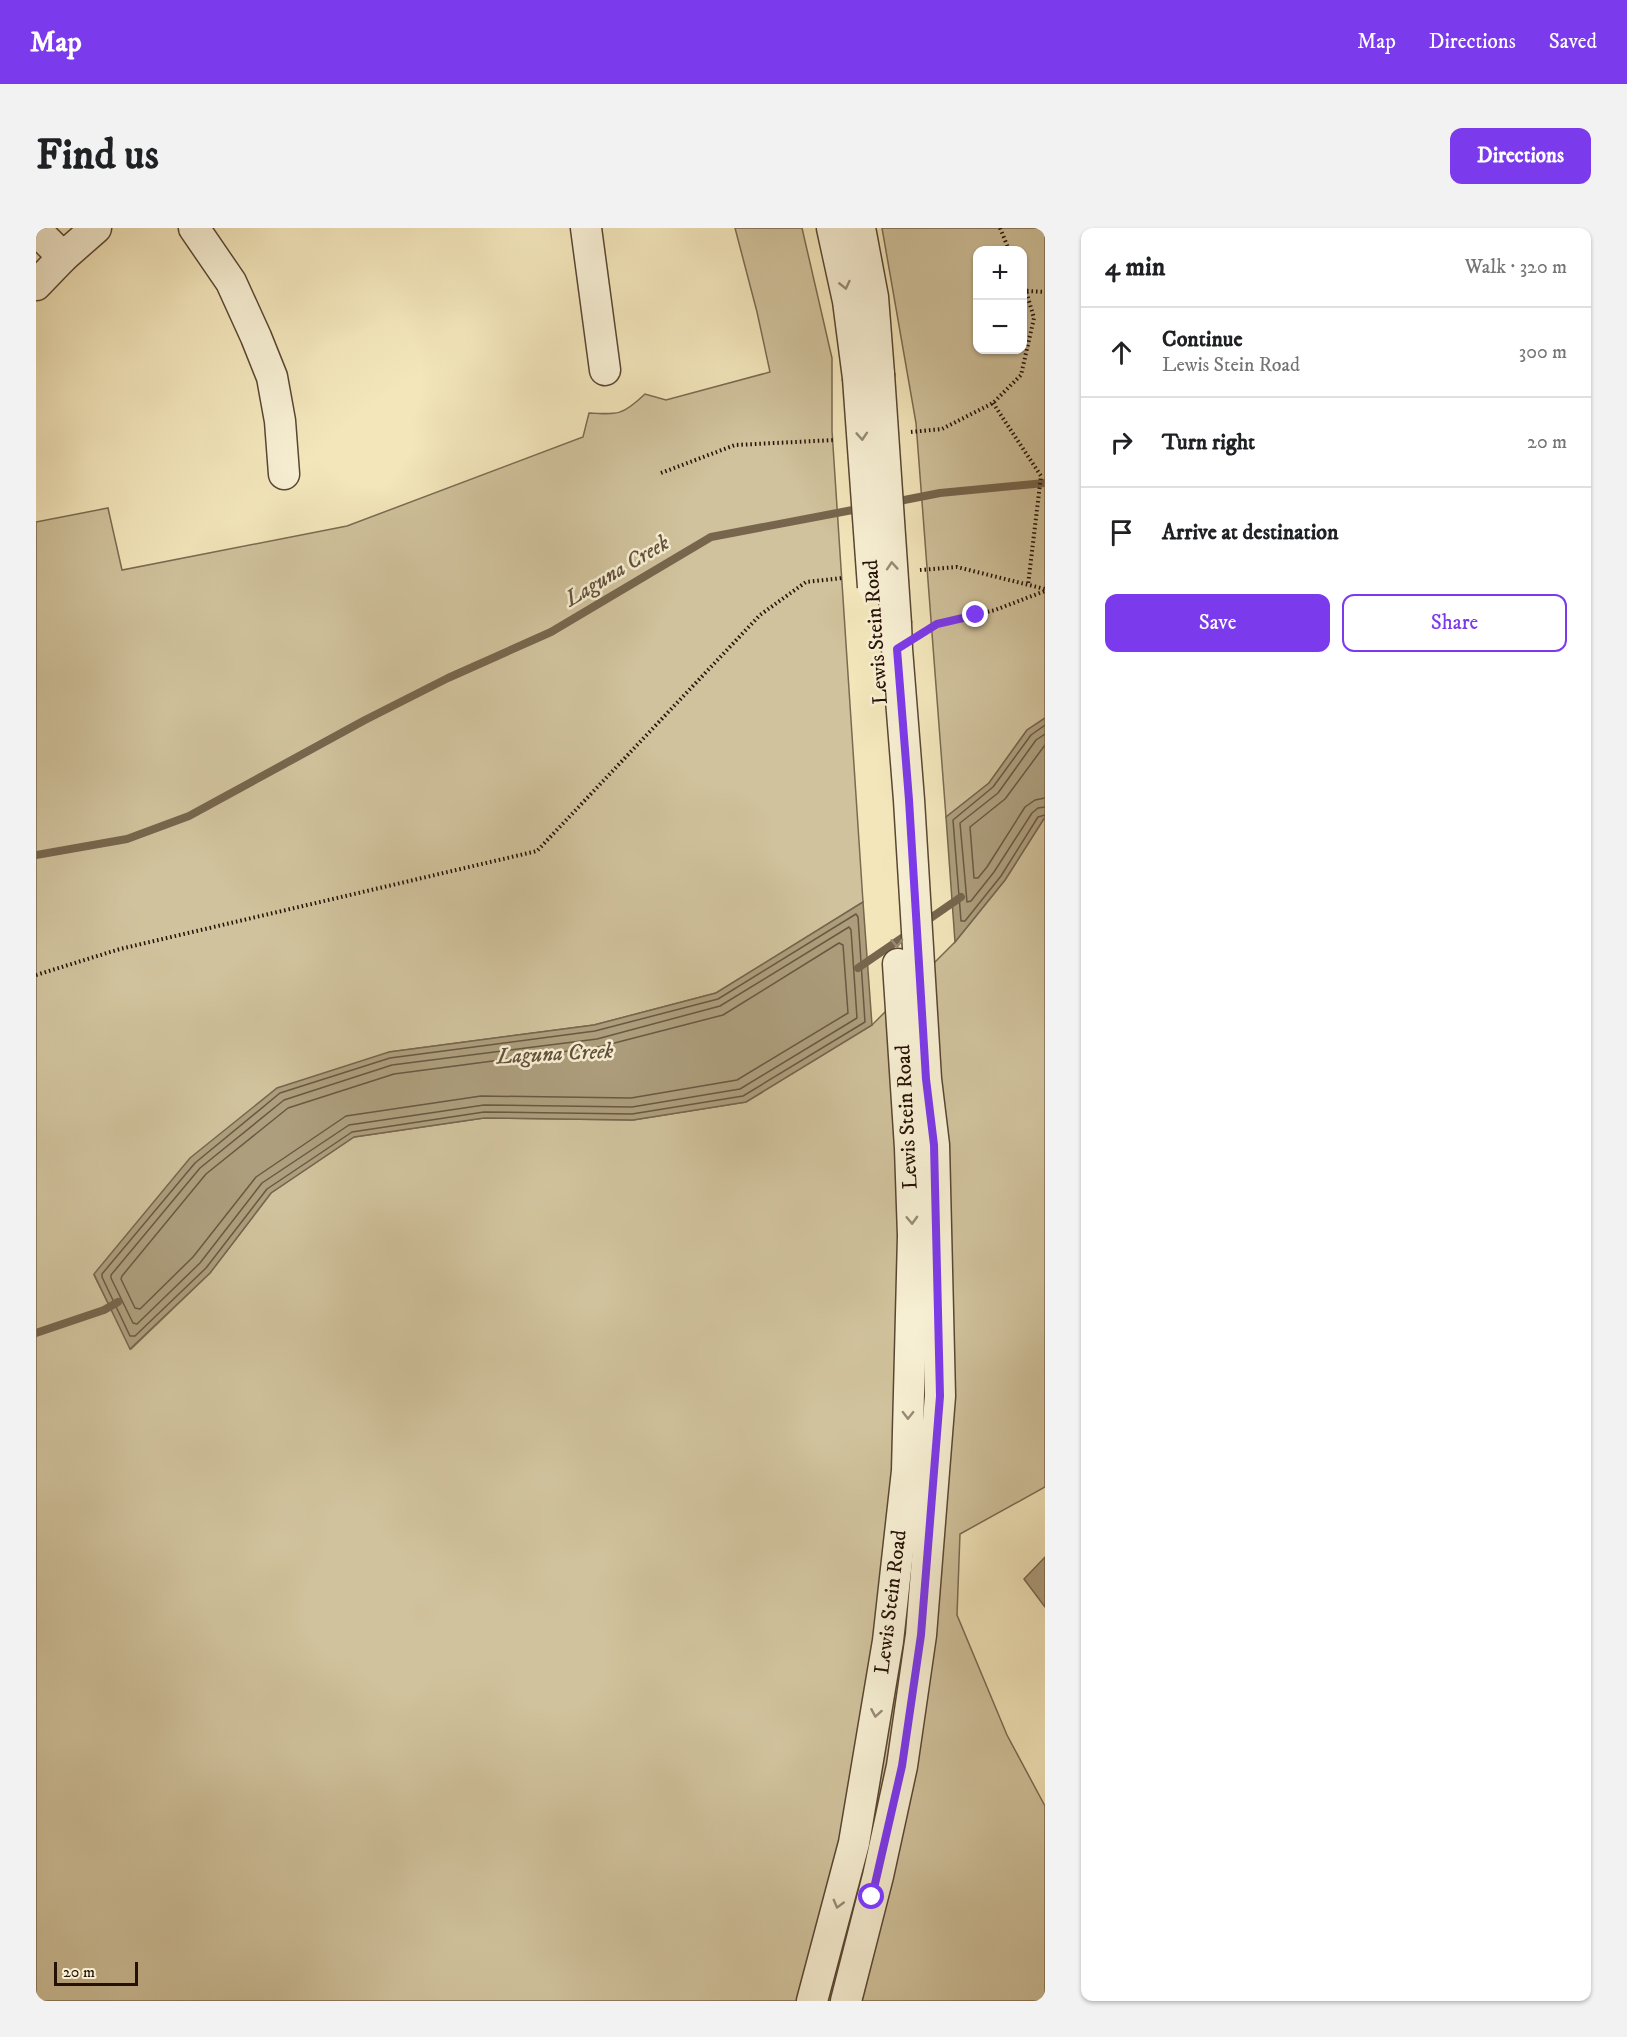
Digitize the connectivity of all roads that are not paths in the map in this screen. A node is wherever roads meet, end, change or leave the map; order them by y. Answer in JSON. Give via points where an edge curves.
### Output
{"nodes":[{"id":1,"x":96,"y":228,"type":"edge"},
{"id":2,"x":195,"y":228,"type":"edge"},
{"id":3,"x":586,"y":228,"type":"edge"},
{"id":4,"x":832,"y":228,"type":"edge"},
{"id":5,"x":860,"y":228,"type":"edge"},
{"id":6,"x":36,"y":230,"type":"edge"},
{"id":7,"x":63,"y":257,"type":"junction"},
{"id":8,"x":36,"y":285,"type":"edge"},
{"id":9,"x":605,"y":370,"type":"dead end"},
{"id":10,"x":868,"y":376,"type":"junction"},
{"id":11,"x":284,"y":474,"type":"dead end"},
{"id":12,"x":916,"y":1078,"type":"junction"},
{"id":13,"x":812,"y":2001,"type":"edge"},
{"id":14,"x":846,"y":2001,"type":"edge"}],
"edges":[{"from":1,"to":7,"type":"street"},
{"from":2,"to":11,"type":"street","via":[[231,282],[272,377]]},
{"from":3,"to":9,"type":"street"},
{"from":4,"to":10,"type":"street","name":"Lewis Stein Road","one_way":true},
{"from":5,"to":10,"type":"street","name":"Lewis Stein Road","via":[[873,297]]},
{"from":6,"to":7,"type":"street"},
{"from":7,"to":8,"type":"street"},
{"from":10,"to":12,"type":"street","name":"Lewis Stein Road","bridge":true,"via":[[890,633],[876,650],[899,800]]},
{"from":12,"to":13,"type":"street","name":"Lewis Stein Road","one_way":true,"via":[[910,1148],[913,1236],[907,1471],[888,1641],[854,1843]]},
{"from":12,"to":14,"type":"street","name":"Lewis Stein Road","via":[[934,1145],[940,1396],[921,1635],[902,1766]]}]}
